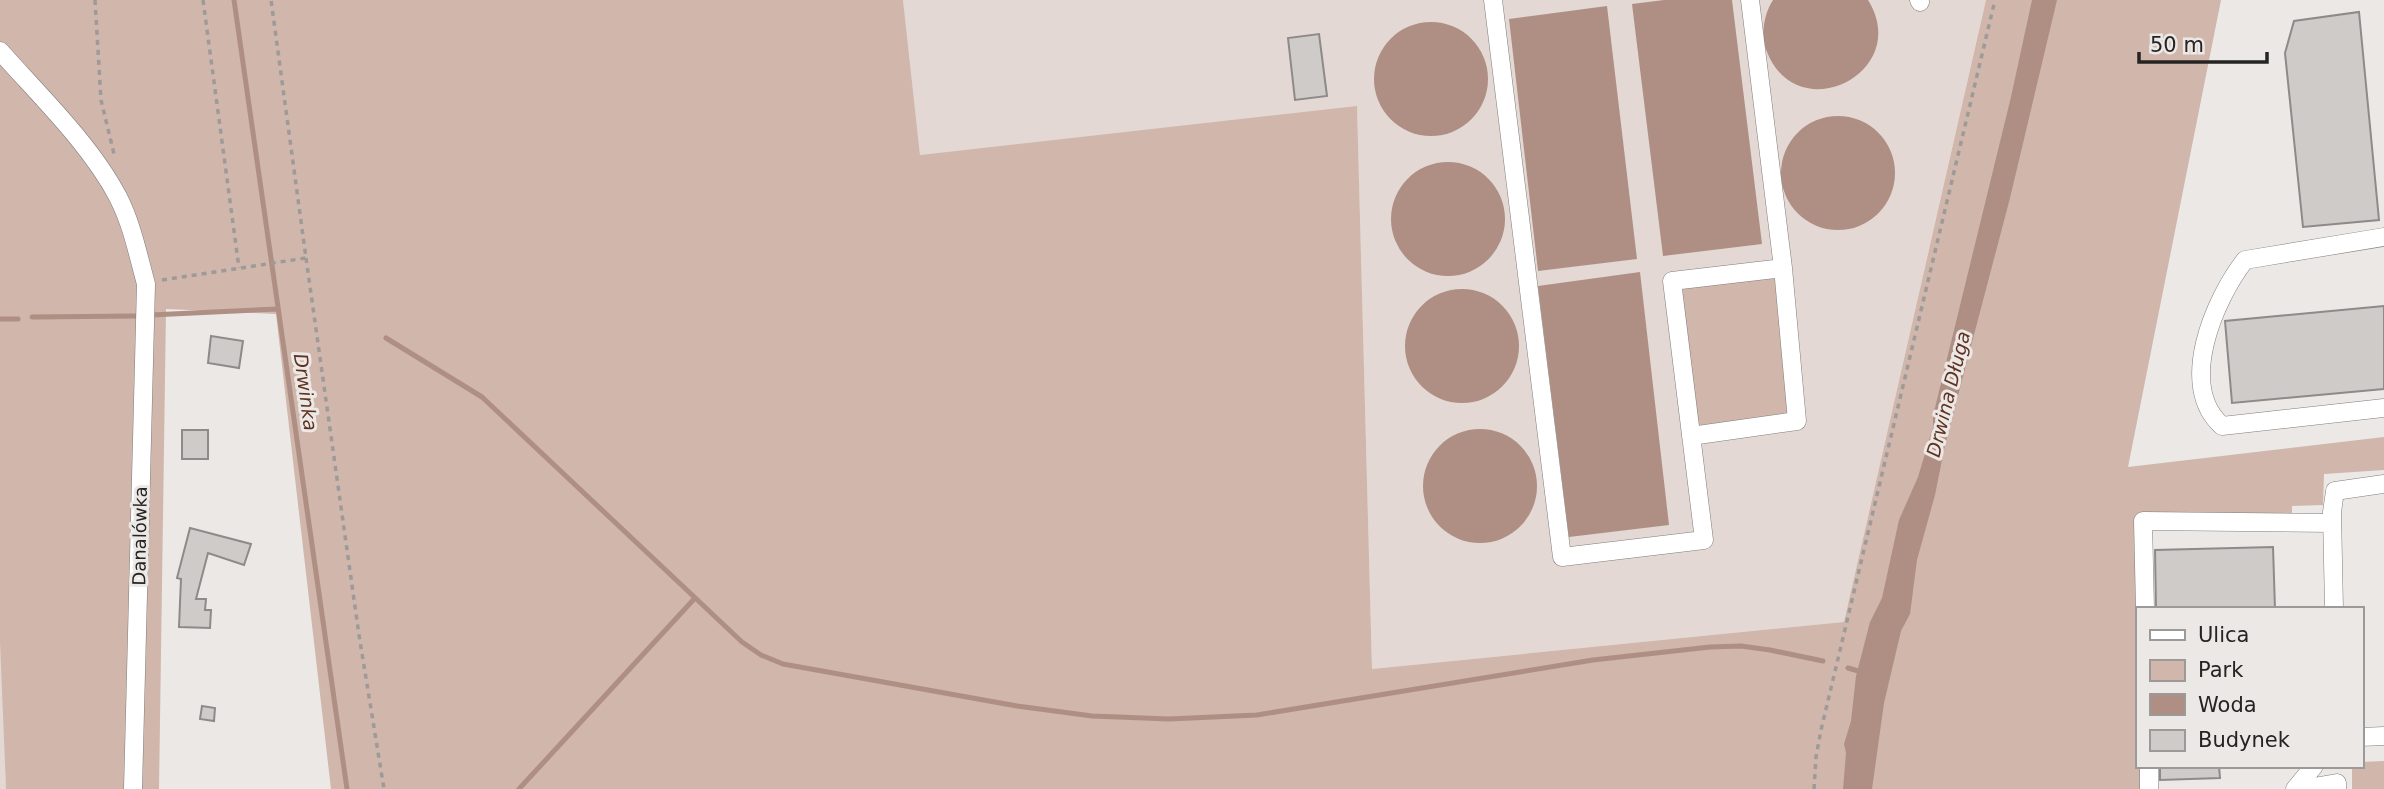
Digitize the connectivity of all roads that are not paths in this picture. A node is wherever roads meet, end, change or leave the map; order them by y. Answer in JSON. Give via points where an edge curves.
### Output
{"nodes":[{"id":1,"x":1493,"y":0,"type":"edge"},
{"id":2,"x":1750,"y":0,"type":"edge"},
{"id":3,"x":0,"y":51,"type":"edge"},
{"id":4,"x":2384,"y":237,"type":"edge"},
{"id":5,"x":1783,"y":268,"type":"junction"},
{"id":6,"x":2384,"y":408,"type":"edge"},
{"id":7,"x":1691,"y":436,"type":"junction"},
{"id":8,"x":2384,"y":484,"type":"edge"},
{"id":9,"x":2332,"y":523,"type":"junction"},
{"id":10,"x":2145,"y":607,"type":"edge"},
{"id":11,"x":2334,"y":607,"type":"edge"},
{"id":12,"x":2384,"y":736,"type":"edge"},
{"id":13,"x":2363,"y":737,"type":"edge"},
{"id":14,"x":2149,"y":768,"type":"edge"},
{"id":15,"x":2312,"y":768,"type":"edge"},
{"id":16,"x":132,"y":789,"type":"edge"},
{"id":17,"x":2149,"y":789,"type":"edge"},
{"id":18,"x":2295,"y":789,"type":"edge"},
{"id":19,"x":2302,"y":789,"type":"edge"},
{"id":20,"x":2337,"y":789,"type":"edge"}],
"edges":[{"from":1,"to":7,"type":"street","via":[[1562,557],[1704,540]]},
{"from":2,"to":5,"type":"street"},
{"from":3,"to":16,"type":"street","name":"Danalówka","via":[[99,165],[119,198],[146,284]]},
{"from":4,"to":6,"type":"street","via":[[2245,260],[2232,277],[2201,356],[2203,393],[2211,416],[2222,426]]},
{"from":5,"to":7,"type":"street","via":[[1797,421]]},
{"from":5,"to":7,"type":"street","via":[[1672,281]]},
{"from":8,"to":9,"type":"street","via":[[2335,491]]},
{"from":9,"to":10,"type":"street","via":[[2143,521]]},
{"from":9,"to":11,"type":"street"},
{"from":12,"to":13,"type":"street"},
{"from":14,"to":17,"type":"street"},
{"from":15,"to":18,"type":"street"},
{"from":19,"to":20,"type":"street","via":[[2337,783]]}]}
